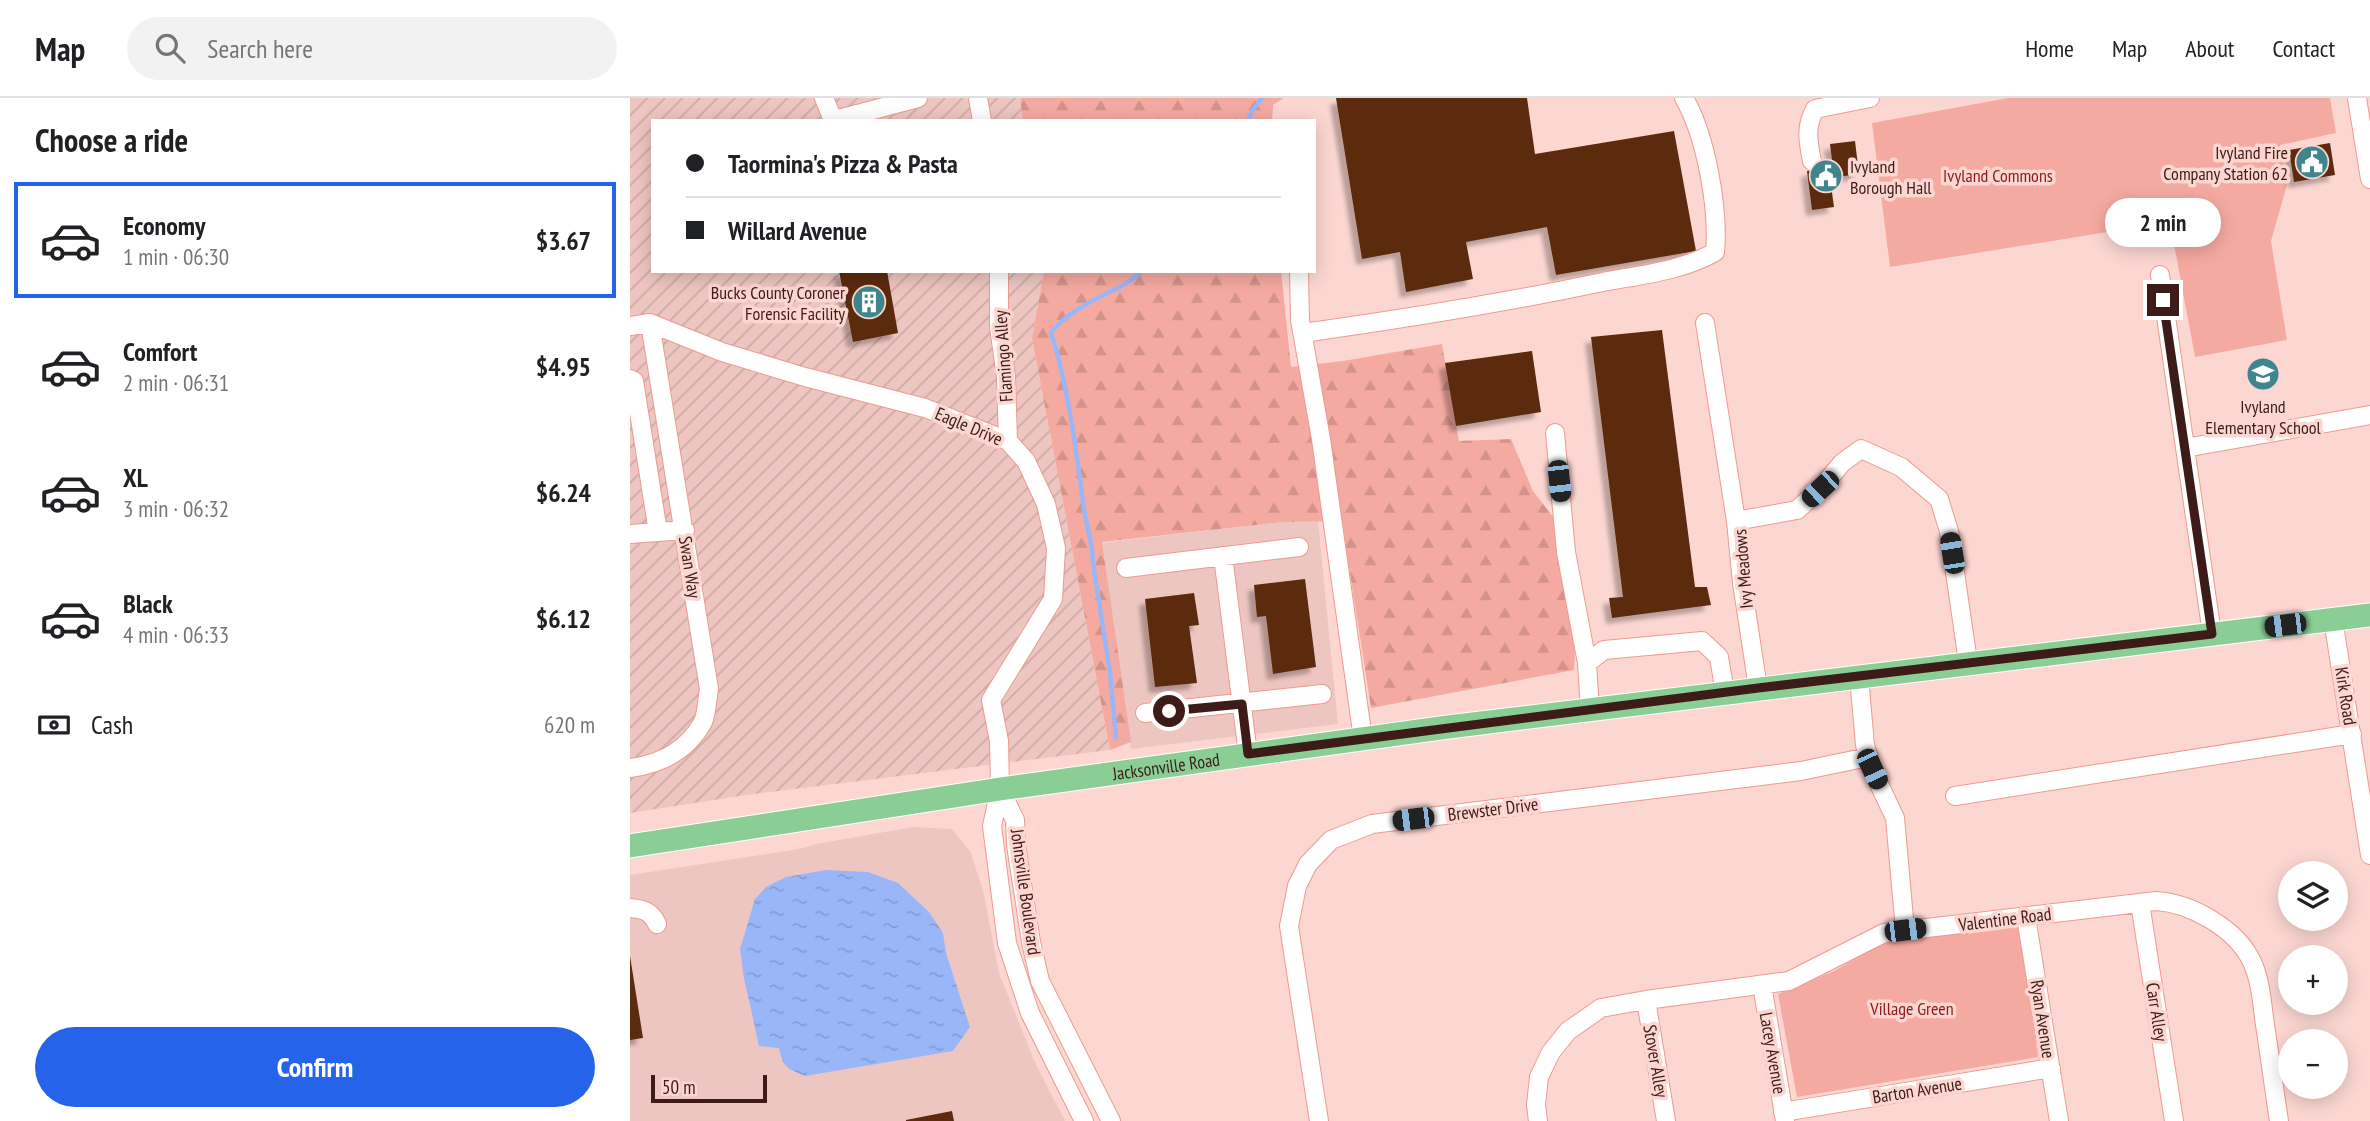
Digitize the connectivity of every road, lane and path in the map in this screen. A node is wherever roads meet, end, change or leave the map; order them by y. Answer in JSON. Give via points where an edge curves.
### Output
{"nodes":[{"id":1,"x":824,"y":98,"type":"edge"},
{"id":2,"x":918,"y":98,"type":"edge"},
{"id":3,"x":978,"y":98,"type":"edge"},
{"id":4,"x":1684,"y":98,"type":"edge"},
{"id":5,"x":1870,"y":98,"type":"edge"},
{"id":6,"x":2357,"y":98,"type":"edge"},
{"id":7,"x":1832,"y":101,"type":"edge"},
{"id":8,"x":831,"y":119,"type":"edge"},
{"id":9,"x":839,"y":119,"type":"edge"},
{"id":10,"x":982,"y":119,"type":"edge"},
{"id":11,"x":1812,"y":161,"type":"dead end"},
{"id":12,"x":2370,"y":179,"type":"edge"},
{"id":13,"x":999,"y":273,"type":"edge"},
{"id":14,"x":1299,"y":273,"type":"edge"},
{"id":15,"x":2160,"y":275,"type":"dead end"},
{"id":16,"x":650,"y":323,"type":"junction"},
{"id":17,"x":1704,"y":323,"type":"dead end"},
{"id":18,"x":630,"y":326,"type":"edge"},
{"id":19,"x":1303,"y":333,"type":"junction"},
{"id":20,"x":630,"y":379,"type":"edge"},
{"id":21,"x":2370,"y":415,"type":"edge"},
{"id":22,"x":1555,"y":433,"type":"dead end"},
{"id":23,"x":1009,"y":441,"type":"junction"},
{"id":24,"x":2185,"y":448,"type":"junction"},
{"id":25,"x":1736,"y":521,"type":"junction"},
{"id":26,"x":685,"y":530,"type":"junction"},
{"id":27,"x":658,"y":532,"type":"junction"},
{"id":28,"x":630,"y":534,"type":"edge"},
{"id":29,"x":1299,"y":547,"type":"dead end"},
{"id":30,"x":1223,"y":556,"type":"junction"},
{"id":31,"x":1126,"y":568,"type":"dead end"},
{"id":32,"x":2370,"y":615,"type":"edge"},
{"id":33,"x":2333,"y":619,"type":"junction"},
{"id":34,"x":2212,"y":634,"type":"junction"},
{"id":35,"x":1968,"y":662,"type":"junction"},
{"id":36,"x":1587,"y":663,"type":"junction"},
{"id":37,"x":1859,"y":677,"type":"junction"},
{"id":38,"x":1758,"y":688,"type":"junction"},
{"id":39,"x":1725,"y":692,"type":"junction"},
{"id":40,"x":1322,"y":694,"type":"dead end"},
{"id":41,"x":1242,"y":704,"type":"junction"},
{"id":42,"x":1590,"y":710,"type":"junction"},
{"id":43,"x":1145,"y":713,"type":"dead end"},
{"id":44,"x":2351,"y":734,"type":"junction"},
{"id":45,"x":1363,"y":739,"type":"junction"},
{"id":46,"x":1248,"y":754,"type":"junction"},
{"id":47,"x":1868,"y":757,"type":"junction"},
{"id":48,"x":630,"y":768,"type":"edge"},
{"id":49,"x":1000,"y":789,"type":"junction"},
{"id":50,"x":1955,"y":796,"type":"dead end"},
{"id":51,"x":630,"y":846,"type":"edge"},
{"id":52,"x":2370,"y":855,"type":"edge"},
{"id":53,"x":2140,"y":903,"type":"junction"},
{"id":54,"x":630,"y":908,"type":"edge"},
{"id":55,"x":2026,"y":917,"type":"junction"},
{"id":56,"x":657,"y":924,"type":"dead end"},
{"id":57,"x":1905,"y":930,"type":"junction"},
{"id":58,"x":1762,"y":985,"type":"junction"},
{"id":59,"x":1646,"y":1000,"type":"junction"},
{"id":60,"x":2051,"y":1068,"type":"junction"},
{"id":61,"x":1784,"y":1117,"type":"edge"},
{"id":62,"x":1084,"y":1121,"type":"edge"},
{"id":63,"x":1111,"y":1121,"type":"edge"},
{"id":64,"x":1319,"y":1121,"type":"edge"},
{"id":65,"x":1538,"y":1121,"type":"edge"},
{"id":66,"x":1666,"y":1121,"type":"edge"},
{"id":67,"x":2059,"y":1121,"type":"edge"},
{"id":68,"x":2174,"y":1121,"type":"edge"},
{"id":69,"x":2279,"y":1121,"type":"edge"}],
"edges":[{"from":1,"to":8,"type":"street"},
{"from":2,"to":9,"type":"street"},
{"from":3,"to":10,"type":"street"},
{"from":4,"to":19,"type":"street","via":[[1701,136],[1718,228],[1715,252],[1698,263],[1416,318]]},
{"from":5,"to":7,"type":"street"},
{"from":6,"to":12,"type":"street"},
{"from":7,"to":11,"type":"street","via":[[1815,109],[1808,121]]},
{"from":13,"to":23,"type":"street","name":"Flamingo Alley"},
{"from":14,"to":19,"type":"street"},
{"from":15,"to":24,"type":"street"},
{"from":16,"to":18,"type":"street"},
{"from":16,"to":23,"type":"street","name":"Eagle Drive","via":[[722,352],[925,408]]},
{"from":16,"to":26,"type":"street","name":"Swan Way"},
{"from":17,"to":25,"type":"street"},
{"from":19,"to":45,"type":"street"},
{"from":20,"to":27,"type":"street","via":[[634,381]]},
{"from":21,"to":24,"type":"street"},
{"from":22,"to":36,"type":"street","via":[[1566,552]]},
{"from":23,"to":49,"type":"street","name":"Eagle Drive","via":[[1026,461],[1041,494],[1056,548],[1053,599],[992,700]]},
{"from":24,"to":34,"type":"street"},
{"from":25,"to":35,"type":"street","name":"Ivy Meadows","via":[[1797,510],[1861,449],[1900,467],[1939,499],[1949,531]]},
{"from":25,"to":38,"type":"street","name":"Ivy Meadows"},
{"from":26,"to":27,"type":"street"},
{"from":26,"to":48,"type":"street","name":"Swan Way","via":[[709,689],[703,721],[680,751],[653,765]]},
{"from":27,"to":28,"type":"street"},
{"from":29,"to":30,"type":"street"},
{"from":30,"to":31,"type":"street"},
{"from":30,"to":41,"type":"street"},
{"from":32,"to":33,"type":"main road","name":"Jacksonville Road"},
{"from":33,"to":34,"type":"main road","name":"Jacksonville Road"},
{"from":33,"to":44,"type":"street","name":"Kirk Road"},
{"from":34,"to":35,"type":"main road","name":"Jacksonville Road"},
{"from":35,"to":37,"type":"main road","name":"Jacksonville Road"},
{"from":36,"to":39,"type":"street","via":[[1604,650],[1702,641],[1718,657]]},
{"from":36,"to":42,"type":"street"},
{"from":37,"to":38,"type":"main road","name":"Jacksonville Road"},
{"from":37,"to":47,"type":"street"},
{"from":38,"to":39,"type":"main road","name":"Jacksonville Road"},
{"from":39,"to":42,"type":"main road","name":"Jacksonville Road"},
{"from":40,"to":41,"type":"street"},
{"from":41,"to":43,"type":"street"},
{"from":41,"to":46,"type":"street"},
{"from":42,"to":45,"type":"main road","name":"Jacksonville Road"},
{"from":44,"to":50,"type":"street"},
{"from":44,"to":52,"type":"street","name":"Kirk Road"},
{"from":45,"to":46,"type":"main road","name":"Jacksonville Road"},
{"from":46,"to":49,"type":"main road","name":"Jacksonville Road"},
{"from":47,"to":57,"type":"street","via":[[1895,818]]},
{"from":47,"to":64,"type":"street","name":"Brewster Drive","via":[[1801,771],[1372,824],[1331,840],[1302,874],[1289,926]]},
{"from":49,"to":51,"type":"main road","name":"Jacksonville Road"},
{"from":49,"to":62,"type":"street","name":"Johnsville Boulevard","via":[[992,826],[1007,943],[1030,1013]]},
{"from":49,"to":63,"type":"street","name":"Johnsville Boulevard","via":[[1015,820],[1040,981]]},
{"from":53,"to":55,"type":"street","name":"Valentine Road"},
{"from":53,"to":68,"type":"street","name":"Carr Alley"},
{"from":53,"to":69,"type":"street","name":"Valentine Road","via":[[2172,902],[2201,913],[2224,930],[2252,962],[2260,988]]},
{"from":54,"to":56,"type":"street","via":[[645,910]]},
{"from":55,"to":57,"type":"street","name":"Valentine Road"},
{"from":55,"to":60,"type":"street","name":"Ryan Avenue"},
{"from":57,"to":58,"type":"street","name":"Valentine Road","via":[[1884,933],[1789,981]]},
{"from":58,"to":59,"type":"street","name":"Valentine Road"},
{"from":58,"to":61,"type":"street","name":"Lacey Avenue"},
{"from":59,"to":65,"type":"street","name":"Valentine Road","via":[[1601,1008],[1568,1031],[1539,1077]]},
{"from":59,"to":66,"type":"street","name":"Stover Alley"},
{"from":60,"to":61,"type":"street","name":"Barton Avenue"},
{"from":60,"to":67,"type":"street","name":"Ryan Avenue"}]}
